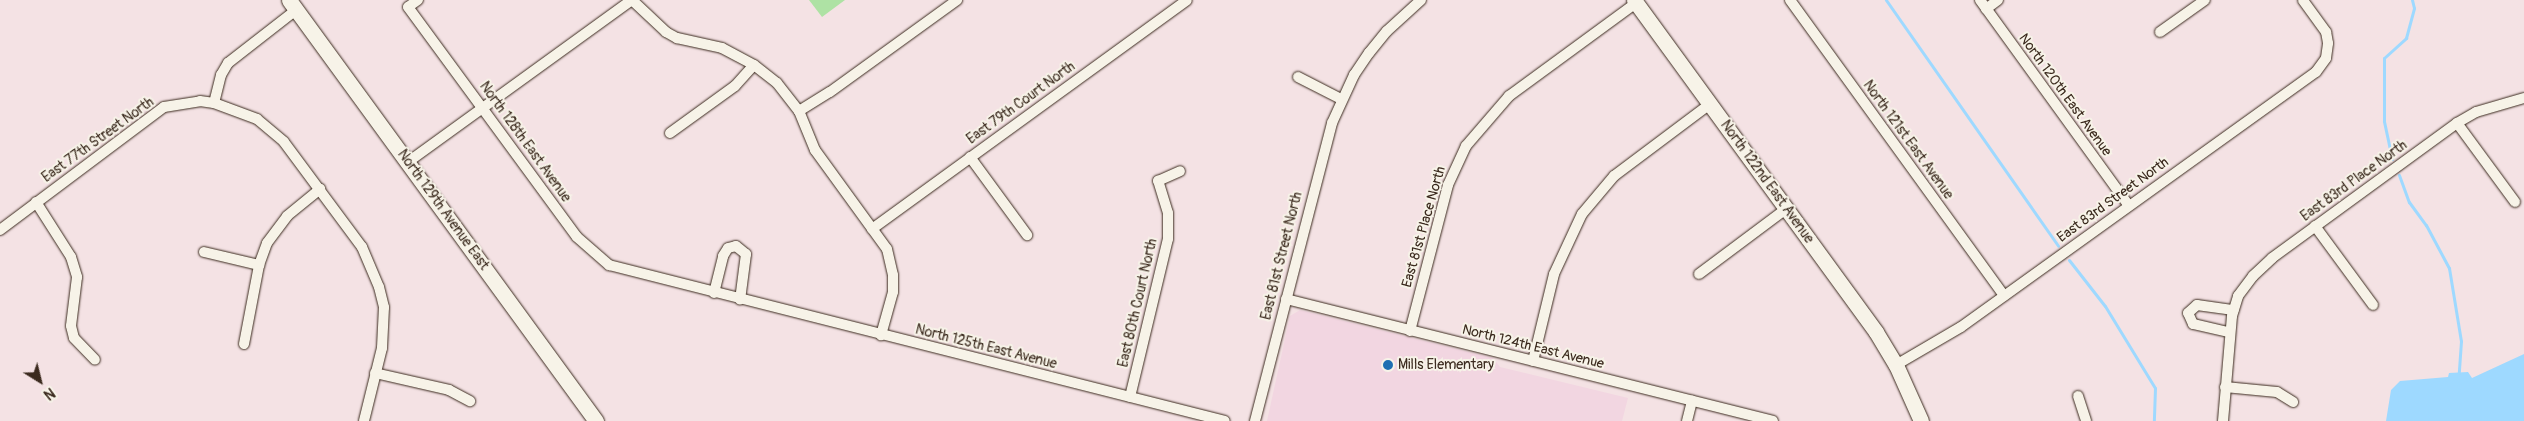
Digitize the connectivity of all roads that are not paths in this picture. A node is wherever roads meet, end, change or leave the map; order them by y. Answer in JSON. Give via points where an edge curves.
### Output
{"nodes":[{"id":1,"x":418,"y":0,"type":"edge"},
{"id":2,"x":632,"y":0,"type":"edge"},
{"id":3,"x":957,"y":0,"type":"edge"},
{"id":4,"x":1187,"y":0,"type":"edge"},
{"id":5,"x":1421,"y":0,"type":"edge"},
{"id":6,"x":1790,"y":0,"type":"edge"},
{"id":7,"x":1998,"y":0,"type":"edge"},
{"id":8,"x":2205,"y":0,"type":"edge"},
{"id":9,"x":2303,"y":0,"type":"edge"},
{"id":10,"x":1635,"y":2,"type":"edge"},
{"id":11,"x":1983,"y":4,"type":"edge"},
{"id":12,"x":293,"y":5,"type":"edge"},
{"id":13,"x":2160,"y":32,"type":"dead end"},
{"id":14,"x":754,"y":64,"type":"junction"},
{"id":15,"x":1298,"y":77,"type":"dead end"},
{"id":16,"x":2524,"y":98,"type":"edge"},
{"id":17,"x":1341,"y":99,"type":"junction"},
{"id":18,"x":214,"y":103,"type":"junction"},
{"id":19,"x":1710,"y":104,"type":"junction"},
{"id":20,"x":483,"y":108,"type":"junction"},
{"id":21,"x":799,"y":110,"type":"junction"},
{"id":22,"x":2457,"y":123,"type":"junction"},
{"id":23,"x":670,"y":133,"type":"dead end"},
{"id":24,"x":970,"y":157,"type":"junction"},
{"id":25,"x":408,"y":162,"type":"junction"},
{"id":26,"x":1180,"y":171,"type":"dead end"},
{"id":27,"x":320,"y":189,"type":"junction"},
{"id":28,"x":36,"y":202,"type":"junction"},
{"id":29,"x":2515,"y":202,"type":"dead end"},
{"id":30,"x":2128,"y":206,"type":"junction"},
{"id":31,"x":1786,"y":209,"type":"junction"},
{"id":32,"x":2315,"y":226,"type":"junction"},
{"id":33,"x":872,"y":229,"type":"junction"},
{"id":34,"x":0,"y":230,"type":"edge"},
{"id":35,"x":1027,"y":235,"type":"dead end"},
{"id":36,"x":204,"y":252,"type":"dead end"},
{"id":37,"x":259,"y":265,"type":"junction"},
{"id":38,"x":636,"y":274,"type":"joint"},
{"id":39,"x":1699,"y":274,"type":"dead end"},
{"id":40,"x":714,"y":293,"type":"junction"},
{"id":41,"x":2004,"y":296,"type":"junction"},
{"id":42,"x":1286,"y":299,"type":"junction"},
{"id":43,"x":740,"y":300,"type":"junction"},
{"id":44,"x":2373,"y":305,"type":"dead end"},
{"id":45,"x":2234,"y":310,"type":"junction"},
{"id":46,"x":2230,"y":326,"type":"junction"},
{"id":47,"x":1410,"y":331,"type":"junction"},
{"id":48,"x":881,"y":335,"type":"junction"},
{"id":49,"x":244,"y":344,"type":"dead end"},
{"id":50,"x":95,"y":360,"type":"dead end"},
{"id":51,"x":1533,"y":361,"type":"junction"},
{"id":52,"x":1896,"y":366,"type":"junction"},
{"id":53,"x":375,"y":373,"type":"junction"},
{"id":54,"x":2225,"y":387,"type":"junction"},
{"id":55,"x":2078,"y":396,"type":"dead end"},
{"id":56,"x":1130,"y":397,"type":"junction"},
{"id":57,"x":470,"y":401,"type":"dead end"},
{"id":58,"x":1692,"y":401,"type":"junction"},
{"id":59,"x":2293,"y":402,"type":"dead end"},
{"id":60,"x":364,"y":421,"type":"edge"},
{"id":61,"x":596,"y":421,"type":"edge"},
{"id":62,"x":1225,"y":421,"type":"edge"},
{"id":63,"x":1255,"y":421,"type":"edge"},
{"id":64,"x":1687,"y":421,"type":"edge"},
{"id":65,"x":1773,"y":421,"type":"edge"},
{"id":66,"x":1919,"y":421,"type":"edge"},
{"id":67,"x":2086,"y":421,"type":"edge"},
{"id":68,"x":2223,"y":421,"type":"edge"}],
"edges":[{"from":1,"to":20,"type":"street","name":"North 128th East Avenue","via":[[408,7]]},
{"from":2,"to":14,"type":"street","via":[[652,22],[671,35],[722,48]]},
{"from":2,"to":20,"type":"street"},
{"from":3,"to":21,"type":"street","via":[[830,92]]},
{"from":4,"to":24,"type":"street","name":"East 79th Court North"},
{"from":5,"to":17,"type":"street","name":"East 81st Street North","via":[[1387,30]]},
{"from":6,"to":41,"type":"street","name":"North 121st East Avenue"},
{"from":7,"to":11,"type":"street"},
{"from":8,"to":13,"type":"street"},
{"from":9,"to":30,"type":"street","name":"East 83rd Street North","via":[[2326,32],[2328,43],[2326,58],[2316,72]]},
{"from":10,"to":19,"type":"street","name":"North 122nd East Avenue"},
{"from":10,"to":47,"type":"street","name":"East 81st Place North","via":[[1509,96],[1466,146],[1445,194]]},
{"from":11,"to":30,"type":"street","name":"North 120th East Avenue"},
{"from":12,"to":18,"type":"street","via":[[228,63],[221,75]]},
{"from":12,"to":25,"type":"street","name":"North 129th Avenue East"},
{"from":14,"to":21,"type":"street","via":[[777,83]]},
{"from":14,"to":23,"type":"street","via":[[735,86]]},
{"from":15,"to":17,"type":"street"},
{"from":16,"to":22,"type":"street","name":"East 83rd Place North","via":[[2476,112]]},
{"from":17,"to":42,"type":"street","name":"East 81st Street North","via":[[1321,157]]},
{"from":18,"to":27,"type":"street","via":[[256,120],[271,130]]},
{"from":18,"to":28,"type":"street","name":"East 77th Street North","via":[[192,102],[164,108]]},
{"from":19,"to":31,"type":"street","name":"North 122nd East Avenue"},
{"from":19,"to":51,"type":"street","via":[[1614,176],[1582,214],[1554,274]]},
{"from":20,"to":25,"type":"street"},
{"from":20,"to":38,"type":"street","name":"North 128th East Avenue","via":[[588,250],[609,265]]},
{"from":21,"to":33,"type":"street","via":[[815,150]]},
{"from":22,"to":29,"type":"street"},
{"from":22,"to":32,"type":"street","name":"East 83rd Place North"},
{"from":24,"to":33,"type":"street","name":"East 79th Court North"},
{"from":24,"to":35,"type":"street"},
{"from":25,"to":61,"type":"street","name":"North 129th Avenue East"},
{"from":26,"to":56,"type":"street","name":"East 80th Court North","via":[[1158,181],[1168,213],[1168,239]]},
{"from":27,"to":37,"type":"street","via":[[276,229]]},
{"from":27,"to":53,"type":"street","via":[[362,247],[379,287],[384,328]]},
{"from":28,"to":34,"type":"street","name":"East 77th Street North"},
{"from":28,"to":50,"type":"street","via":[[71,256],[77,276],[71,326],[74,338]]},
{"from":30,"to":41,"type":"street","name":"East 83rd Street North"},
{"from":31,"to":39,"type":"street"},
{"from":31,"to":52,"type":"street","name":"North 122nd East Avenue","via":[[1876,332]]},
{"from":32,"to":44,"type":"street"},
{"from":32,"to":45,"type":"street","name":"East 83rd Place North","via":[[2253,276],[2238,296]]},
{"from":33,"to":48,"type":"street","via":[[887,250],[893,275]]},
{"from":36,"to":37,"type":"street"},
{"from":37,"to":49,"type":"street"},
{"from":38,"to":40,"type":"street","name":"North 125th East Avenue"},
{"from":40,"to":43,"type":"street","name":"North 125th East Avenue"},
{"from":40,"to":43,"type":"street","via":[[723,256],[728,248],[736,246],[746,254]]},
{"from":41,"to":52,"type":"street","name":"East 83rd Street North","via":[[1941,340]]},
{"from":42,"to":47,"type":"street","name":"North 124th East Avenue"},
{"from":42,"to":63,"type":"street","name":"East 81st Street North"},
{"from":43,"to":48,"type":"street","name":"North 125th East Avenue"},
{"from":45,"to":46,"type":"street","name":"East 83rd Place North"},
{"from":45,"to":46,"type":"street","via":[[2197,305],[2188,313],[2193,324]]},
{"from":46,"to":54,"type":"street"},
{"from":47,"to":51,"type":"street","name":"North 124th East Avenue"},
{"from":48,"to":56,"type":"street","name":"North 125th East Avenue"},
{"from":51,"to":58,"type":"street","name":"North 124th East Avenue"},
{"from":52,"to":66,"type":"street","name":"North 122nd East Avenue"},
{"from":53,"to":57,"type":"street","via":[[449,390]]},
{"from":53,"to":60,"type":"street"},
{"from":54,"to":59,"type":"street","via":[[2277,392]]},
{"from":54,"to":68,"type":"street"},
{"from":55,"to":67,"type":"street"},
{"from":56,"to":62,"type":"street","name":"North 125th East Avenue"},
{"from":58,"to":64,"type":"street"},
{"from":58,"to":65,"type":"street","name":"North 124th East Avenue"}]}
